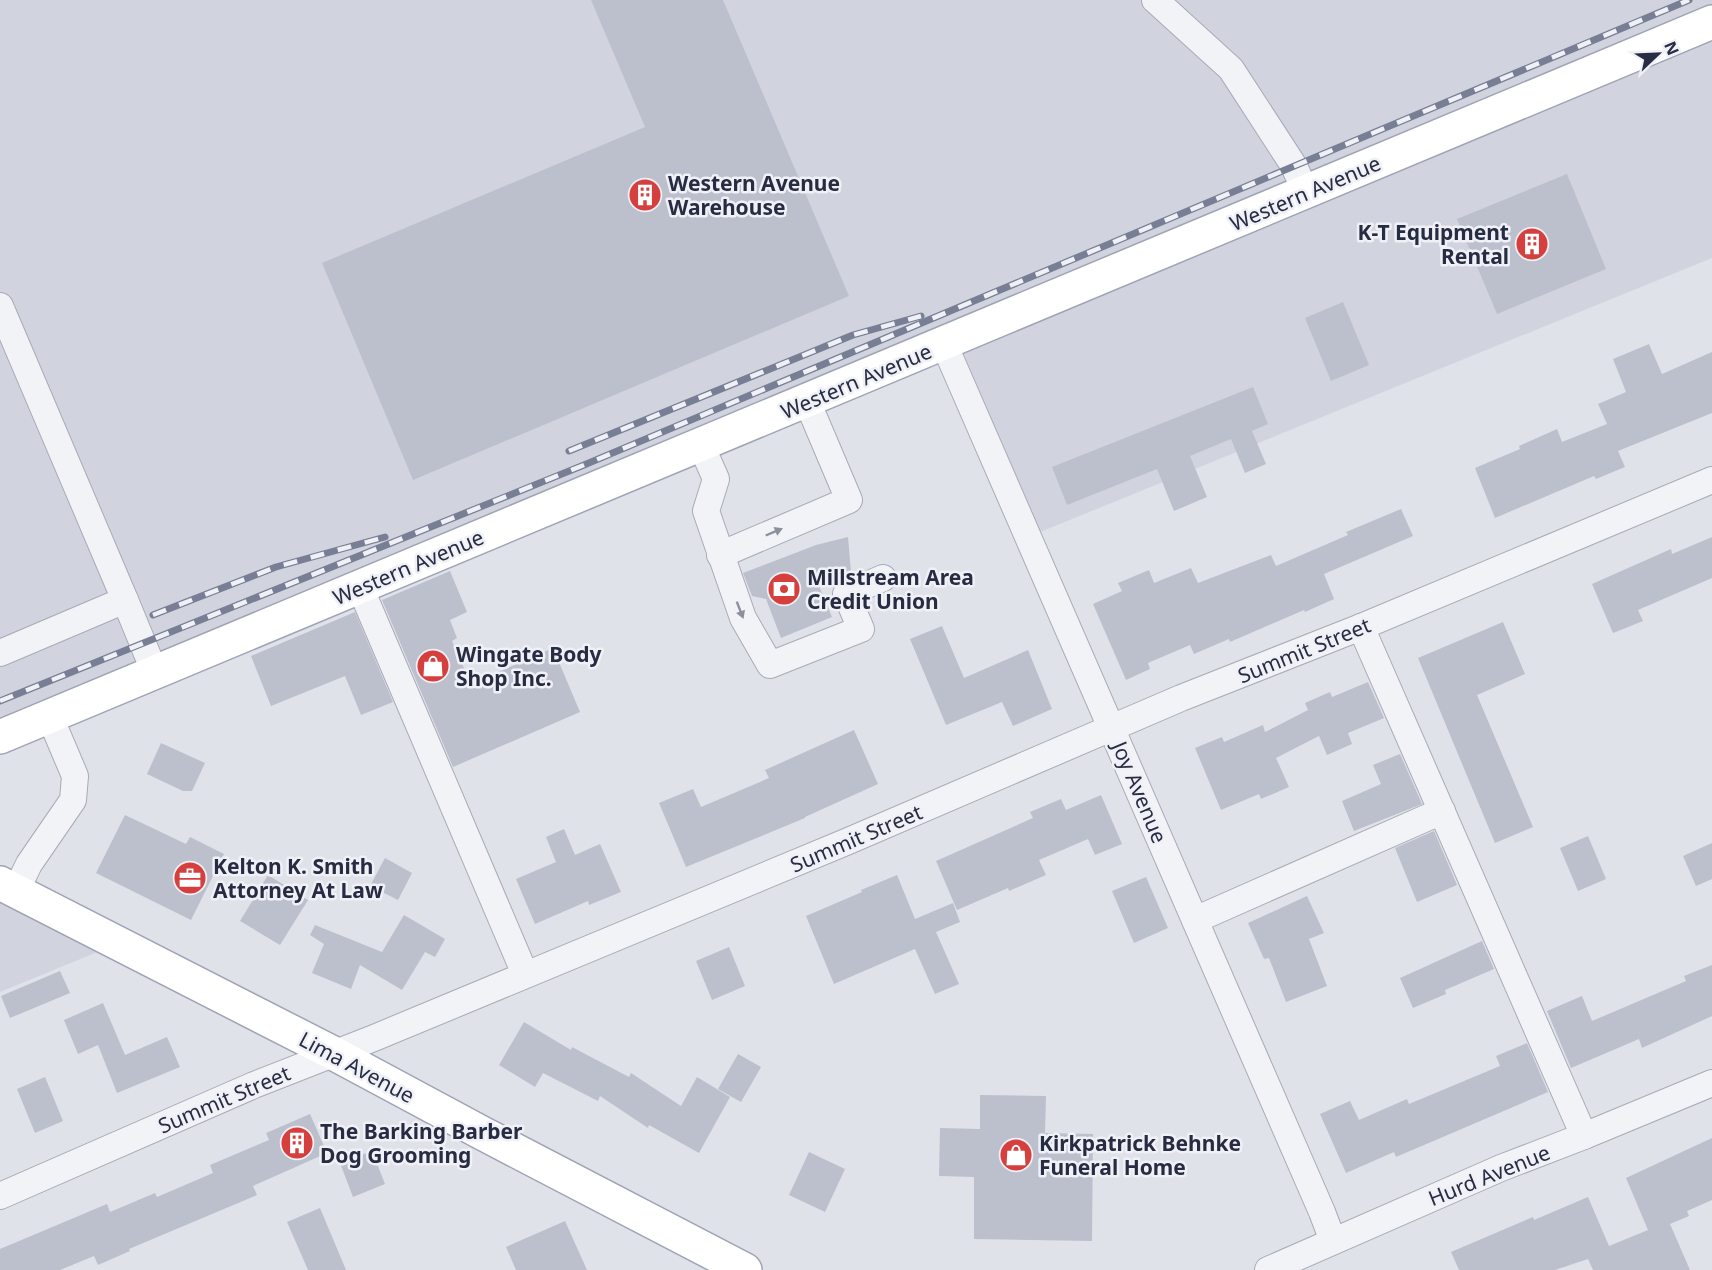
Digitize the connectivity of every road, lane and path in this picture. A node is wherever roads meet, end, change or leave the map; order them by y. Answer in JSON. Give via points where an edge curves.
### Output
{"nodes":[{"id":1,"x":1155,"y":0,"type":"edge"},
{"id":2,"x":1712,"y":22,"type":"edge"},
{"id":3,"x":1306,"y":193,"type":"junction"},
{"id":4,"x":0,"y":306,"type":"edge"},
{"id":5,"x":944,"y":344,"type":"junction"},
{"id":6,"x":807,"y":401,"type":"junction"},
{"id":7,"x":701,"y":445,"type":"junction"},
{"id":8,"x":1712,"y":480,"type":"edge"},
{"id":9,"x":720,"y":555,"type":"junction"},
{"id":10,"x":883,"y":578,"type":"dead end"},
{"id":11,"x":360,"y":588,"type":"junction"},
{"id":12,"x":125,"y":600,"type":"junction"},
{"id":13,"x":1361,"y":627,"type":"junction"},
{"id":14,"x":0,"y":653,"type":"edge"},
{"id":15,"x":155,"y":673,"type":"junction"},
{"id":16,"x":50,"y":717,"type":"junction"},
{"id":17,"x":1112,"y":728,"type":"junction"},
{"id":18,"x":0,"y":737,"type":"edge"},
{"id":19,"x":1442,"y":811,"type":"junction"},
{"id":20,"x":8,"y":887,"type":"edge"},
{"id":21,"x":1195,"y":920,"type":"junction"},
{"id":22,"x":525,"y":974,"type":"junction"},
{"id":23,"x":333,"y":1053,"type":"junction"},
{"id":24,"x":1712,"y":1083,"type":"edge"},
{"id":25,"x":1584,"y":1136,"type":"junction"},
{"id":26,"x":0,"y":1196,"type":"edge"},
{"id":27,"x":1333,"y":1241,"type":"junction"},
{"id":28,"x":745,"y":1270,"type":"edge"},
{"id":29,"x":1268,"y":1270,"type":"edge"}],
"edges":[{"from":1,"to":3,"type":"street","via":[[1231,69],[1294,166]]},
{"from":2,"to":3,"type":"main road","name":"Western Avenue"},
{"from":3,"to":5,"type":"main road","name":"Western Avenue"},
{"from":4,"to":12,"type":"street"},
{"from":5,"to":6,"type":"main road","name":"Western Avenue"},
{"from":5,"to":17,"type":"street","name":"Joy Avenue"},
{"from":6,"to":7,"type":"main road","name":"Western Avenue"},
{"from":9,"to":6,"type":"street","one_way":true,"via":[[849,500]]},
{"from":7,"to":9,"type":"street","via":[[716,479],[706,511]]},
{"from":7,"to":11,"type":"main road","name":"Western Avenue"},
{"from":8,"to":13,"type":"street","name":"Summit Street"},
{"from":9,"to":10,"type":"street","one_way":true,"via":[[742,618],[770,665],[861,629],[846,594]]},
{"from":11,"to":15,"type":"main road","name":"Western Avenue"},
{"from":11,"to":22,"type":"street"},
{"from":12,"to":14,"type":"street"},
{"from":12,"to":15,"type":"street"},
{"from":13,"to":17,"type":"street","name":"Summit Street"},
{"from":13,"to":19,"type":"street"},
{"from":15,"to":16,"type":"main road","name":"Western Avenue"},
{"from":16,"to":18,"type":"main road","name":"Western Avenue"},
{"from":16,"to":20,"type":"street","via":[[75,776],[73,800],[29,864]]},
{"from":17,"to":21,"type":"street","name":"Joy Avenue"},
{"from":17,"to":22,"type":"street","name":"Summit Street"},
{"from":19,"to":21,"type":"street"},
{"from":19,"to":25,"type":"street"},
{"from":20,"to":23,"type":"main road","name":"Lima Avenue"},
{"from":21,"to":27,"type":"street","name":"Joy Avenue"},
{"from":22,"to":23,"type":"street","name":"Summit Street"},
{"from":23,"to":26,"type":"street","name":"Summit Street"},
{"from":23,"to":28,"type":"main road","name":"Lima Avenue"},
{"from":24,"to":25,"type":"street","name":"Hurd Avenue"},
{"from":25,"to":27,"type":"street","name":"Hurd Avenue"},
{"from":27,"to":29,"type":"street","name":"Hurd Avenue"}]}
